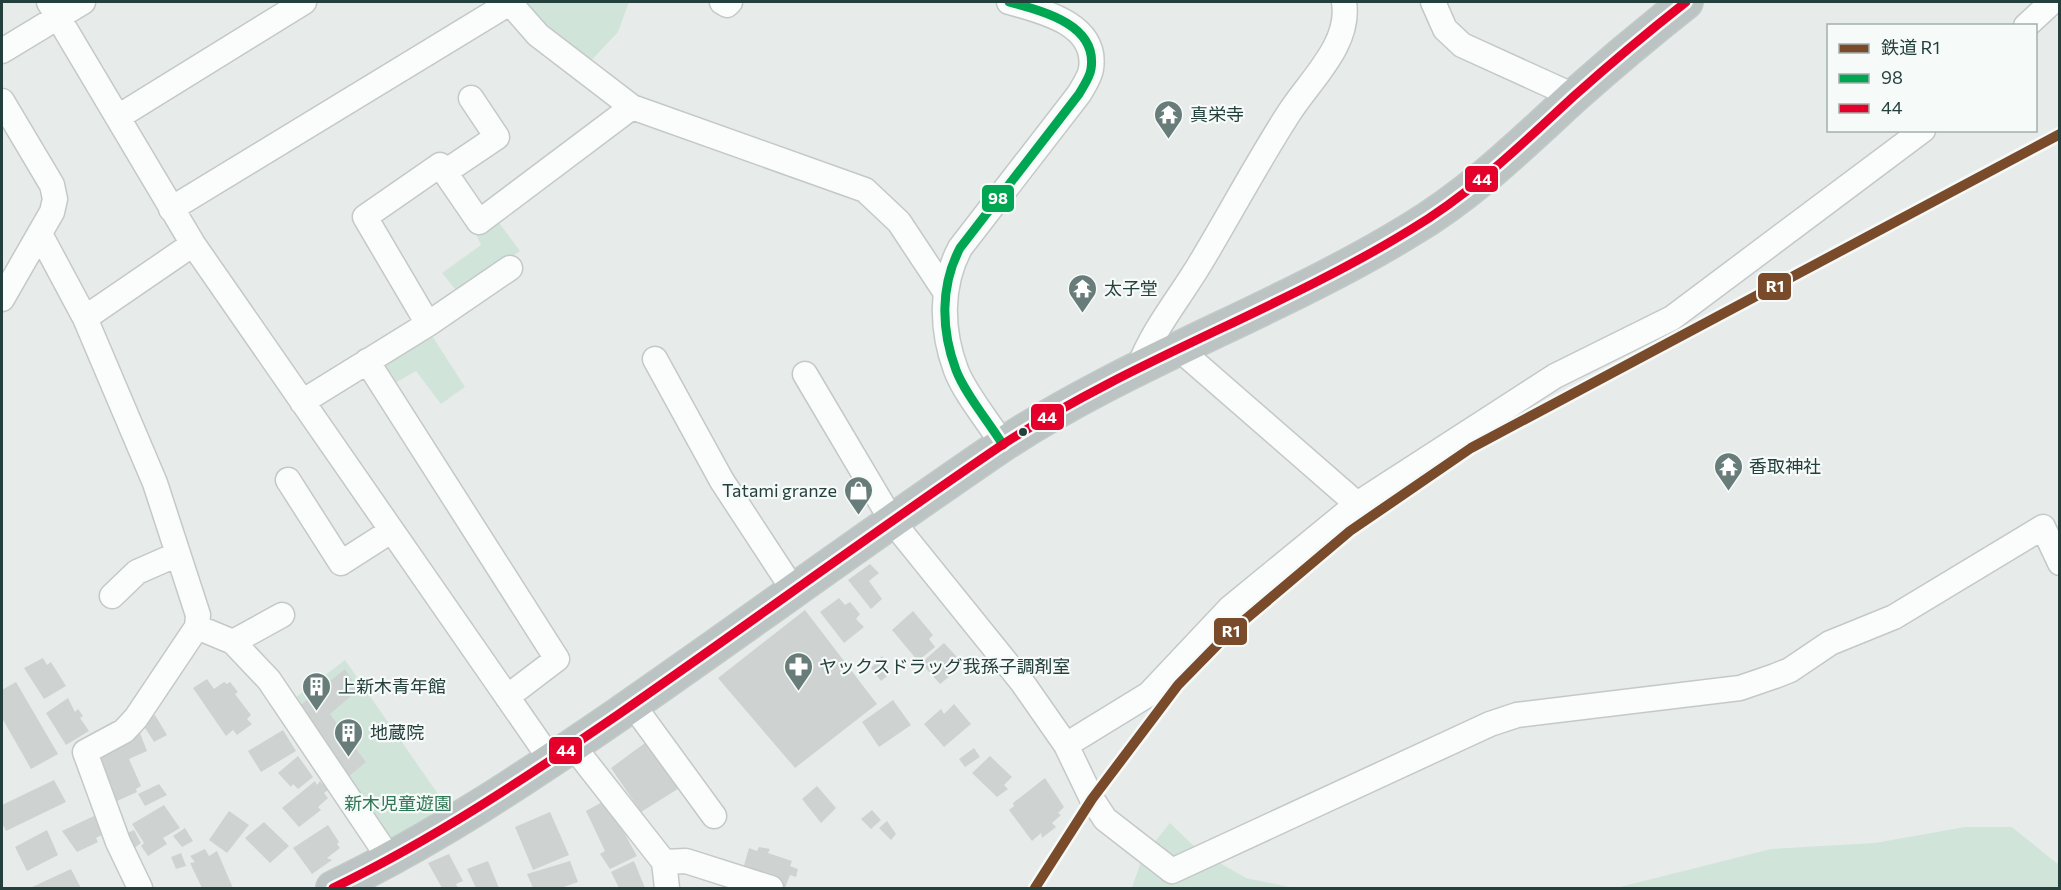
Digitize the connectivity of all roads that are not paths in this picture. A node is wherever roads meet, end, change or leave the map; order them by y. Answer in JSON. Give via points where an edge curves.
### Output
{"nodes":[{"id":1,"x":83,"y":2,"type":"edge"},
{"id":2,"x":304,"y":2,"type":"edge"},
{"id":3,"x":510,"y":2,"type":"edge"},
{"id":4,"x":722,"y":2,"type":"edge"},
{"id":5,"x":730,"y":2,"type":"edge"},
{"id":6,"x":1009,"y":2,"type":"edge"},
{"id":7,"x":1344,"y":2,"type":"edge"},
{"id":8,"x":1433,"y":2,"type":"edge"},
{"id":9,"x":1686,"y":2,"type":"edge"},
{"id":10,"x":2052,"y":2,"type":"edge"},
{"id":11,"x":54,"y":9,"type":"edge"},
{"id":12,"x":1064,"y":11,"type":"edge"},
{"id":13,"x":2028,"y":24,"type":"edge"},
{"id":14,"x":2,"y":51,"type":"edge"},
{"id":15,"x":1574,"y":96,"type":"junction"},
{"id":16,"x":471,"y":98,"type":"dead end"},
{"id":17,"x":2,"y":101,"type":"edge"},
{"id":18,"x":632,"y":107,"type":"junction"},
{"id":19,"x":118,"y":117,"type":"junction"},
{"id":20,"x":1909,"y":135,"type":"edge"},
{"id":21,"x":445,"y":172,"type":"junction"},
{"id":22,"x":171,"y":209,"type":"junction"},
{"id":23,"x":40,"y":234,"type":"junction"},
{"id":24,"x":193,"y":244,"type":"junction"},
{"id":25,"x":510,"y":268,"type":"dead end"},
{"id":26,"x":944,"y":290,"type":"junction"},
{"id":27,"x":2,"y":299,"type":"edge"},
{"id":28,"x":85,"y":318,"type":"junction"},
{"id":29,"x":428,"y":324,"type":"junction"},
{"id":30,"x":1178,"y":348,"type":"junction"},
{"id":31,"x":655,"y":359,"type":"dead end"},
{"id":32,"x":367,"y":361,"type":"junction"},
{"id":33,"x":1139,"y":367,"type":"junction"},
{"id":34,"x":805,"y":374,"type":"dead end"},
{"id":35,"x":302,"y":402,"type":"junction"},
{"id":36,"x":1004,"y":445,"type":"junction"},
{"id":37,"x":288,"y":480,"type":"dead end"},
{"id":38,"x":1357,"y":504,"type":"junction"},
{"id":39,"x":892,"y":521,"type":"junction"},
{"id":40,"x":391,"y":531,"type":"junction"},
{"id":41,"x":178,"y":554,"type":"junction"},
{"id":42,"x":2060,"y":562,"type":"edge"},
{"id":43,"x":794,"y":591,"type":"junction"},
{"id":44,"x":112,"y":596,"type":"dead end"},
{"id":45,"x":282,"y":615,"type":"dead end"},
{"id":46,"x":197,"y":627,"type":"junction"},
{"id":47,"x":233,"y":642,"type":"junction"},
{"id":48,"x":507,"y":697,"type":"junction"},
{"id":49,"x":633,"y":705,"type":"junction"},
{"id":50,"x":1066,"y":745,"type":"junction"},
{"id":51,"x":562,"y":753,"type":"junction"},
{"id":52,"x":714,"y":816,"type":"dead end"},
{"id":53,"x":391,"y":861,"type":"junction"},
{"id":54,"x":664,"y":862,"type":"junction"},
{"id":55,"x":140,"y":888,"type":"edge"},
{"id":56,"x":333,"y":888,"type":"edge"},
{"id":57,"x":667,"y":888,"type":"edge"},
{"id":58,"x":771,"y":888,"type":"edge"}],
"edges":[{"from":1,"to":11,"type":"street"},
{"from":2,"to":19,"type":"street"},
{"from":3,"to":18,"type":"street","via":[[545,41]]},
{"from":3,"to":22,"type":"street"},
{"from":4,"to":5,"type":"street","via":[[727,6]]},
{"from":6,"to":12,"type":"street","via":[[1052,14]]},
{"from":7,"to":33,"type":"street","via":[[1343,29],[1331,53],[1289,112],[1146,349]]},
{"from":8,"to":15,"type":"street","via":[[1445,29],[1462,45]]},
{"from":9,"to":15,"type":"highway"},
{"from":10,"to":13,"type":"street"},
{"from":11,"to":14,"type":"street"},
{"from":11,"to":19,"type":"street"},
{"from":12,"to":26,"type":"street","via":[[1092,53],[1091,71],[1079,94],[960,248]]},
{"from":15,"to":30,"type":"highway","via":[[1485,175],[1414,228],[1369,255]]},
{"from":16,"to":21,"type":"street","via":[[497,137]]},
{"from":17,"to":23,"type":"street","via":[[52,185],[52,212]]},
{"from":18,"to":21,"type":"street","via":[[479,222]]},
{"from":18,"to":26,"type":"street","via":[[865,190],[899,222]]},
{"from":19,"to":22,"type":"street"},
{"from":20,"to":38,"type":"street","via":[[1672,318],[1555,376]]},
{"from":21,"to":29,"type":"street","via":[[440,165],[365,217]]},
{"from":22,"to":24,"type":"street"},
{"from":23,"to":27,"type":"street"},
{"from":23,"to":28,"type":"street"},
{"from":24,"to":28,"type":"street"},
{"from":24,"to":35,"type":"street"},
{"from":25,"to":29,"type":"street"},
{"from":26,"to":36,"type":"street","via":[[948,341],[956,371]]},
{"from":28,"to":41,"type":"street","via":[[155,483]]},
{"from":29,"to":32,"type":"street"},
{"from":30,"to":33,"type":"highway"},
{"from":30,"to":38,"type":"street"},
{"from":31,"to":43,"type":"street","via":[[722,482]]},
{"from":32,"to":35,"type":"street"},
{"from":32,"to":48,"type":"street","via":[[557,659]]},
{"from":33,"to":36,"type":"highway"},
{"from":34,"to":39,"type":"street"},
{"from":35,"to":40,"type":"street"},
{"from":36,"to":39,"type":"highway"},
{"from":37,"to":40,"type":"street","via":[[341,563]]},
{"from":38,"to":50,"type":"street","via":[[1230,608],[1149,694]]},
{"from":39,"to":43,"type":"highway"},
{"from":39,"to":50,"type":"street","via":[[1016,674]]},
{"from":40,"to":48,"type":"street"},
{"from":41,"to":44,"type":"street","via":[[137,572]]},
{"from":41,"to":46,"type":"street","via":[[198,615]]},
{"from":42,"to":50,"type":"street","via":[[2043,527],[1894,616],[1830,643],[1775,676],[1740,688],[1517,715],[1172,871],[1105,819]]},
{"from":43,"to":49,"type":"highway"},
{"from":45,"to":47,"type":"street"},
{"from":46,"to":47,"type":"street"},
{"from":46,"to":55,"type":"street","via":[[136,718],[124,731],[85,752],[118,842]]},
{"from":47,"to":53,"type":"street","via":[[274,688]]},
{"from":48,"to":51,"type":"street"},
{"from":49,"to":51,"type":"highway"},
{"from":49,"to":52,"type":"street"},
{"from":51,"to":53,"type":"highway"},
{"from":51,"to":54,"type":"street"},
{"from":53,"to":56,"type":"highway"},
{"from":54,"to":57,"type":"street"},
{"from":54,"to":58,"type":"street","via":[[686,861]]}]}
